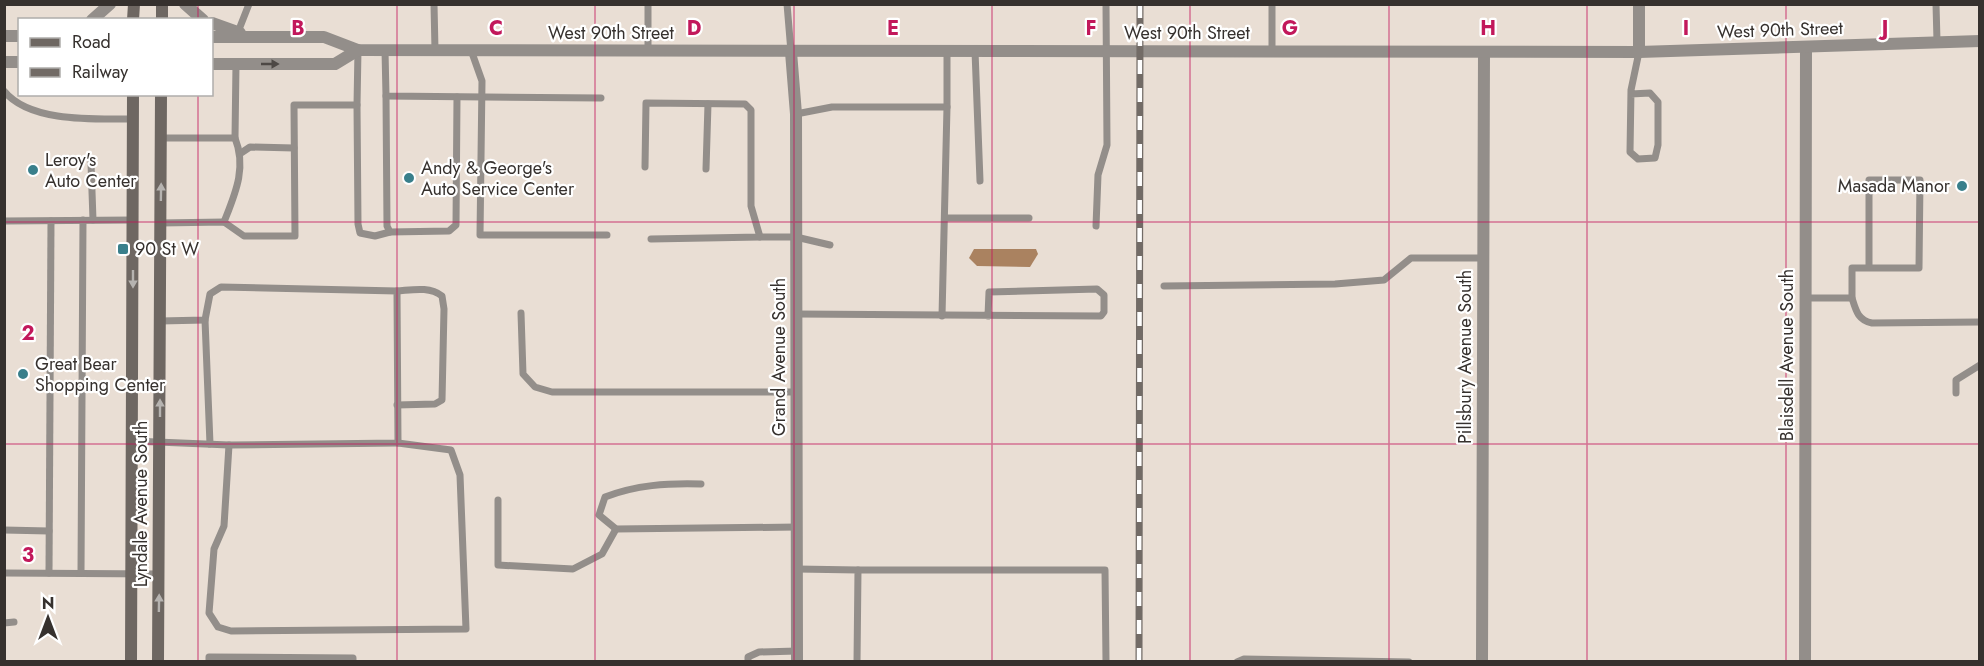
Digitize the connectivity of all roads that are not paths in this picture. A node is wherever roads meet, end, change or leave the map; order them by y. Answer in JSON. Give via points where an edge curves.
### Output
{"nodes":[{"id":1,"x":110,"y":4,"type":"edge"},
{"id":2,"x":185,"y":4,"type":"edge"},
{"id":3,"x":249,"y":4,"type":"edge"},
{"id":4,"x":434,"y":4,"type":"edge"},
{"id":5,"x":648,"y":4,"type":"edge"},
{"id":6,"x":787,"y":4,"type":"edge"},
{"id":7,"x":1106,"y":4,"type":"edge"},
{"id":8,"x":1272,"y":4,"type":"edge"},
{"id":9,"x":1639,"y":4,"type":"edge"},
{"id":10,"x":1936,"y":4,"type":"edge"},
{"id":11,"x":94,"y":18,"type":"edge"},
{"id":12,"x":201,"y":18,"type":"edge"},
{"id":13,"x":213,"y":23,"type":"edge"},
{"id":14,"x":238,"y":32,"type":"junction"},
{"id":15,"x":213,"y":37,"type":"edge"},
{"id":16,"x":253,"y":37,"type":"junction"},
{"id":17,"x":1980,"y":40,"type":"edge"},
{"id":18,"x":1937,"y":41,"type":"junction"},
{"id":19,"x":1806,"y":48,"type":"junction"},
{"id":20,"x":358,"y":50,"type":"junction"},
{"id":21,"x":385,"y":50,"type":"junction"},
{"id":22,"x":435,"y":50,"type":"junction"},
{"id":23,"x":471,"y":50,"type":"junction"},
{"id":24,"x":1106,"y":50,"type":"junction"},
{"id":25,"x":648,"y":51,"type":"junction"},
{"id":26,"x":975,"y":51,"type":"junction"},
{"id":27,"x":1272,"y":51,"type":"junction"},
{"id":28,"x":791,"y":52,"type":"junction"},
{"id":29,"x":947,"y":52,"type":"junction"},
{"id":30,"x":1484,"y":52,"type":"junction"},
{"id":31,"x":1639,"y":52,"type":"junction"},
{"id":32,"x":213,"y":64,"type":"edge"},
{"id":33,"x":236,"y":64,"type":"junction"},
{"id":34,"x":4,"y":91,"type":"edge"},
{"id":35,"x":1631,"y":94,"type":"junction"},
{"id":36,"x":133,"y":96,"type":"edge"},
{"id":37,"x":161,"y":96,"type":"edge"},
{"id":38,"x":386,"y":96,"type":"junction"},
{"id":39,"x":457,"y":97,"type":"junction"},
{"id":40,"x":482,"y":97,"type":"junction"},
{"id":41,"x":602,"y":98,"type":"dead end"},
{"id":42,"x":708,"y":104,"type":"junction"},
{"id":43,"x":357,"y":105,"type":"junction"},
{"id":44,"x":947,"y":107,"type":"junction"},
{"id":45,"x":796,"y":114,"type":"junction"},
{"id":46,"x":133,"y":119,"type":"junction"},
{"id":47,"x":161,"y":138,"type":"junction"},
{"id":48,"x":235,"y":138,"type":"junction"},
{"id":49,"x":294,"y":148,"type":"junction"},
{"id":50,"x":241,"y":153,"type":"junction"},
{"id":51,"x":91,"y":163,"type":"dead end"},
{"id":52,"x":645,"y":167,"type":"dead end"},
{"id":53,"x":706,"y":169,"type":"dead end"},
{"id":54,"x":980,"y":180,"type":"dead end"},
{"id":55,"x":945,"y":218,"type":"junction"},
{"id":56,"x":1029,"y":218,"type":"dead end"},
{"id":57,"x":83,"y":220,"type":"junction"},
{"id":58,"x":93,"y":220,"type":"junction"},
{"id":59,"x":133,"y":220,"type":"junction"},
{"id":60,"x":4,"y":221,"type":"edge"},
{"id":61,"x":51,"y":221,"type":"junction"},
{"id":62,"x":224,"y":222,"type":"junction"},
{"id":63,"x":160,"y":223,"type":"junction"},
{"id":64,"x":1096,"y":226,"type":"dead end"},
{"id":65,"x":390,"y":232,"type":"junction"},
{"id":66,"x":607,"y":235,"type":"dead end"},
{"id":67,"x":759,"y":237,"type":"junction"},
{"id":68,"x":796,"y":237,"type":"junction"},
{"id":69,"x":651,"y":239,"type":"dead end"},
{"id":70,"x":830,"y":245,"type":"dead end"},
{"id":71,"x":1483,"y":258,"type":"junction"},
{"id":72,"x":1869,"y":268,"type":"junction"},
{"id":73,"x":1164,"y":286,"type":"dead end"},
{"id":74,"x":397,"y":291,"type":"junction"},
{"id":75,"x":1805,"y":298,"type":"junction"},
{"id":76,"x":1852,"y":298,"type":"junction"},
{"id":77,"x":521,"y":313,"type":"dead end"},
{"id":78,"x":797,"y":314,"type":"junction"},
{"id":79,"x":942,"y":316,"type":"junction"},
{"id":80,"x":988,"y":316,"type":"junction"},
{"id":81,"x":205,"y":320,"type":"junction"},
{"id":82,"x":160,"y":321,"type":"junction"},
{"id":83,"x":1980,"y":322,"type":"edge"},
{"id":84,"x":1980,"y":365,"type":"edge"},
{"id":85,"x":796,"y":392,"type":"junction"},
{"id":86,"x":1956,"y":393,"type":"dead end"},
{"id":87,"x":397,"y":405,"type":"junction"},
{"id":88,"x":133,"y":441,"type":"junction"},
{"id":89,"x":160,"y":441,"type":"junction"},
{"id":90,"x":398,"y":443,"type":"junction"},
{"id":91,"x":210,"y":444,"type":"junction"},
{"id":92,"x":229,"y":445,"type":"junction"},
{"id":93,"x":700,"y":484,"type":"dead end"},
{"id":94,"x":498,"y":500,"type":"dead end"},
{"id":95,"x":797,"y":527,"type":"junction"},
{"id":96,"x":4,"y":530,"type":"edge"},
{"id":97,"x":616,"y":530,"type":"junction"},
{"id":98,"x":49,"y":531,"type":"junction"},
{"id":99,"x":797,"y":569,"type":"junction"},
{"id":100,"x":858,"y":570,"type":"junction"},
{"id":101,"x":4,"y":573,"type":"edge"},
{"id":102,"x":49,"y":573,"type":"junction"},
{"id":103,"x":81,"y":573,"type":"junction"},
{"id":104,"x":131,"y":574,"type":"junction"},
{"id":105,"x":159,"y":574,"type":"junction"},
{"id":106,"x":14,"y":622,"type":"dead end"},
{"id":107,"x":4,"y":623,"type":"edge"},
{"id":108,"x":797,"y":656,"type":"edge"},
{"id":109,"x":130,"y":662,"type":"edge"},
{"id":110,"x":158,"y":662,"type":"edge"},
{"id":111,"x":209,"y":662,"type":"edge"},
{"id":112,"x":353,"y":662,"type":"edge"},
{"id":113,"x":748,"y":662,"type":"edge"},
{"id":114,"x":857,"y":662,"type":"edge"},
{"id":115,"x":1106,"y":662,"type":"edge"},
{"id":116,"x":1237,"y":662,"type":"edge"},
{"id":117,"x":1409,"y":662,"type":"edge"},
{"id":118,"x":1482,"y":662,"type":"edge"},
{"id":119,"x":1805,"y":662,"type":"edge"}],
"edges":[{"from":1,"to":11,"type":"street"},
{"from":2,"to":12,"type":"street"},
{"from":3,"to":14,"type":"lane"},
{"from":4,"to":22,"type":"lane"},
{"from":5,"to":25,"type":"lane"},
{"from":6,"to":28,"type":"lane"},
{"from":7,"to":24,"type":"lane"},
{"from":8,"to":27,"type":"lane"},
{"from":9,"to":31,"type":"street"},
{"from":10,"to":18,"type":"lane"},
{"from":13,"to":14,"type":"street"},
{"from":14,"to":16,"type":"street"},
{"from":15,"to":16,"type":"street","name":"West 90th Street"},
{"from":16,"to":20,"type":"street","name":"West 90th Street","via":[[324,37]]},
{"from":17,"to":18,"type":"street","name":"West 90th Street"},
{"from":18,"to":19,"type":"street","name":"West 90th Street"},
{"from":19,"to":31,"type":"street","name":"West 90th Street"},
{"from":19,"to":75,"type":"street","name":"Blaisdell Avenue South"},
{"from":20,"to":21,"type":"street","name":"West 90th Street"},
{"from":33,"to":20,"type":"street","name":"West 90th Street","one_way":true,"via":[[335,64]]},
{"from":20,"to":43,"type":"lane"},
{"from":21,"to":22,"type":"street","name":"West 90th Street"},
{"from":21,"to":38,"type":"lane"},
{"from":22,"to":23,"type":"street","name":"West 90th Street"},
{"from":23,"to":25,"type":"street","name":"West 90th Street"},
{"from":23,"to":40,"type":"lane","via":[[482,81]]},
{"from":24,"to":26,"type":"street","name":"West 90th Street"},
{"from":24,"to":27,"type":"street","name":"West 90th Street"},
{"from":24,"to":64,"type":"lane","via":[[1107,145],[1098,175]]},
{"from":25,"to":28,"type":"street","name":"West 90th Street"},
{"from":26,"to":29,"type":"street","name":"West 90th Street"},
{"from":26,"to":54,"type":"lane"},
{"from":27,"to":30,"type":"street","name":"West 90th Street"},
{"from":28,"to":29,"type":"street","name":"West 90th Street"},
{"from":28,"to":45,"type":"street","name":"Grand Avenue South"},
{"from":29,"to":44,"type":"lane"},
{"from":30,"to":31,"type":"street","name":"West 90th Street"},
{"from":30,"to":71,"type":"street","name":"Pillsbury Avenue South"},
{"from":31,"to":35,"type":"lane"},
{"from":32,"to":33,"type":"street","name":"West 90th Street"},
{"from":33,"to":48,"type":"lane"},
{"from":34,"to":46,"type":"lane","via":[[26,106],[51,115],[90,123]]},
{"from":35,"to":35,"type":"lane","via":[[1630,152],[1638,159],[1655,158],[1659,102],[1650,93]]},
{"from":36,"to":46,"type":"main road","name":"Lyndale Avenue South"},
{"from":37,"to":47,"type":"main road","name":"Lyndale Avenue South"},
{"from":38,"to":39,"type":"lane"},
{"from":38,"to":65,"type":"lane"},
{"from":39,"to":40,"type":"lane"},
{"from":39,"to":65,"type":"lane","via":[[456,225],[449,231]]},
{"from":40,"to":41,"type":"lane"},
{"from":40,"to":66,"type":"lane","via":[[480,235]]},
{"from":42,"to":52,"type":"lane","via":[[646,103]]},
{"from":42,"to":53,"type":"lane"},
{"from":42,"to":67,"type":"lane","via":[[745,104],[751,110],[752,206]]},
{"from":43,"to":49,"type":"lane","via":[[294,105]]},
{"from":43,"to":65,"type":"lane","via":[[360,233],[367,236]]},
{"from":44,"to":45,"type":"lane","via":[[832,107]]},
{"from":44,"to":55,"type":"lane"},
{"from":45,"to":68,"type":"street","name":"Grand Avenue South"},
{"from":46,"to":59,"type":"main road","name":"Lyndale Avenue South"},
{"from":47,"to":48,"type":"lane"},
{"from":63,"to":47,"type":"main road","name":"Lyndale Avenue South","one_way":true},
{"from":48,"to":50,"type":"lane"},
{"from":49,"to":50,"type":"lane","via":[[250,147]]},
{"from":49,"to":62,"type":"lane","via":[[295,236],[244,236]]},
{"from":50,"to":62,"type":"lane","via":[[240,182]]},
{"from":51,"to":58,"type":"lane"},
{"from":55,"to":56,"type":"lane"},
{"from":55,"to":79,"type":"lane"},
{"from":57,"to":58,"type":"lane"},
{"from":57,"to":61,"type":"lane"},
{"from":57,"to":103,"type":"lane"},
{"from":58,"to":59,"type":"lane"},
{"from":59,"to":88,"type":"main road","name":"Lyndale Avenue South","one_way":true},
{"from":60,"to":61,"type":"lane"},
{"from":61,"to":98,"type":"lane"},
{"from":62,"to":63,"type":"lane"},
{"from":63,"to":82,"type":"main road","name":"Lyndale Avenue South"},
{"from":67,"to":68,"type":"lane"},
{"from":67,"to":69,"type":"lane"},
{"from":68,"to":70,"type":"lane"},
{"from":68,"to":78,"type":"street","name":"Grand Avenue South"},
{"from":71,"to":73,"type":"lane","via":[[1411,258],[1384,280]]},
{"from":71,"to":118,"type":"street","name":"Pillsbury Avenue South"},
{"from":72,"to":72,"type":"lane","via":[[1919,268],[1920,180],[1869,180]]},
{"from":72,"to":76,"type":"lane","via":[[1852,268]]},
{"from":74,"to":81,"type":"lane","via":[[220,287],[210,294]]},
{"from":74,"to":87,"type":"lane"},
{"from":74,"to":87,"type":"lane","via":[[437,291],[444,309],[442,400],[435,404]]},
{"from":75,"to":76,"type":"lane"},
{"from":75,"to":119,"type":"street","name":"Blaisdell Avenue South"},
{"from":76,"to":83,"type":"lane","via":[[1856,313],[1872,323]]},
{"from":77,"to":85,"type":"lane","via":[[523,374],[535,387],[552,392]]},
{"from":78,"to":79,"type":"lane"},
{"from":78,"to":85,"type":"street","name":"Grand Avenue South"},
{"from":79,"to":80,"type":"lane"},
{"from":80,"to":80,"type":"lane","via":[[989,292],[1097,289],[1104,295],[1101,316]]},
{"from":81,"to":82,"type":"lane"},
{"from":81,"to":91,"type":"lane"},
{"from":89,"to":82,"type":"main road","name":"Lyndale Avenue South","one_way":true},
{"from":84,"to":86,"type":"lane","via":[[1956,380]]},
{"from":85,"to":95,"type":"street","name":"Grand Avenue South"},
{"from":87,"to":90,"type":"lane"},
{"from":88,"to":89,"type":"lane"},
{"from":88,"to":104,"type":"main road","name":"Lyndale Avenue South"},
{"from":89,"to":91,"type":"lane"},
{"from":89,"to":105,"type":"main road","name":"Lyndale Avenue South"},
{"from":90,"to":92,"type":"lane"},
{"from":90,"to":92,"type":"lane","via":[[452,450],[460,475],[465,629],[242,631],[218,627],[209,613],[213,549],[224,526]]},
{"from":91,"to":92,"type":"lane"},
{"from":93,"to":97,"type":"lane","via":[[665,483],[605,497],[599,515]]},
{"from":94,"to":97,"type":"lane","via":[[498,566],[573,569],[602,554]]},
{"from":95,"to":97,"type":"lane"},
{"from":95,"to":99,"type":"street","name":"Grand Avenue South"},
{"from":96,"to":98,"type":"lane"},
{"from":98,"to":102,"type":"lane"},
{"from":99,"to":100,"type":"lane"},
{"from":99,"to":108,"type":"street","name":"Grand Avenue South"},
{"from":100,"to":114,"type":"lane"},
{"from":100,"to":115,"type":"lane","via":[[1105,570]]},
{"from":101,"to":102,"type":"lane"},
{"from":102,"to":103,"type":"lane"},
{"from":103,"to":104,"type":"lane"},
{"from":104,"to":105,"type":"lane"},
{"from":104,"to":109,"type":"main road","name":"Lyndale Avenue South"},
{"from":110,"to":105,"type":"main road","name":"Lyndale Avenue South","one_way":true},
{"from":106,"to":107,"type":"lane"},
{"from":108,"to":113,"type":"lane","via":[[759,652],[748,657]]},
{"from":111,"to":112,"type":"lane","via":[[209,657],[353,658]]},
{"from":116,"to":117,"type":"lane","via":[[1244,658]]}]}
